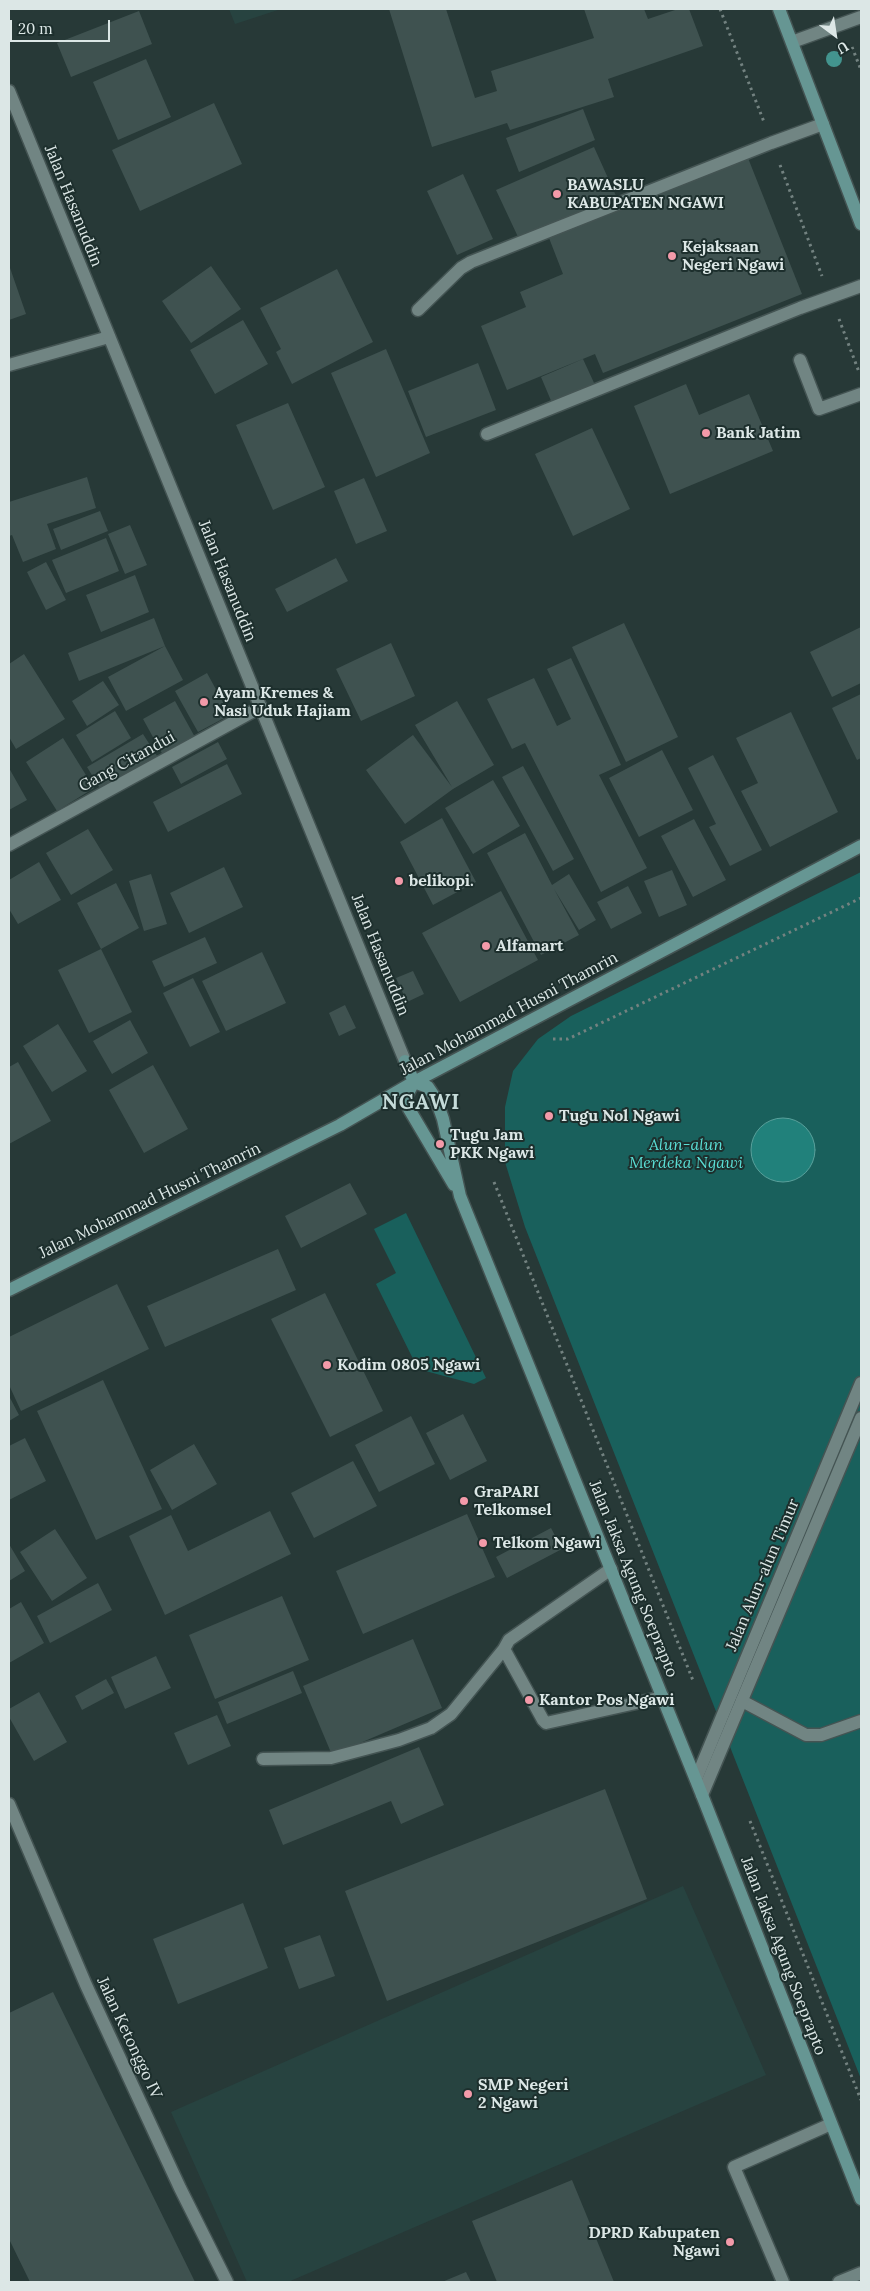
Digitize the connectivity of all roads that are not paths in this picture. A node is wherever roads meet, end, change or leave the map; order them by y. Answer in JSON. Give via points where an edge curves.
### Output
{"nodes":[{"id":1,"x":779,"y":9,"type":"edge"},
{"id":2,"x":861,"y":17,"type":"edge"},
{"id":3,"x":792,"y":42,"type":"junction"},
{"id":4,"x":9,"y":91,"type":"edge"},
{"id":5,"x":823,"y":124,"type":"junction"},
{"id":6,"x":861,"y":224,"type":"edge"},
{"id":7,"x":861,"y":286,"type":"edge"},
{"id":8,"x":418,"y":310,"type":"dead end"},
{"id":9,"x":110,"y":337,"type":"junction"},
{"id":10,"x":800,"y":360,"type":"dead end"},
{"id":11,"x":9,"y":365,"type":"edge"},
{"id":12,"x":861,"y":394,"type":"edge"},
{"id":13,"x":488,"y":434,"type":"dead end"},
{"id":14,"x":261,"y":707,"type":"junction"},
{"id":15,"x":9,"y":845,"type":"edge"},
{"id":16,"x":861,"y":846,"type":"edge"},
{"id":17,"x":406,"y":1061,"type":"joint"},
{"id":18,"x":414,"y":1082,"type":"junction"},
{"id":19,"x":460,"y":1196,"type":"junction"},
{"id":20,"x":9,"y":1290,"type":"edge"},
{"id":21,"x":861,"y":1383,"type":"edge"},
{"id":22,"x":861,"y":1418,"type":"edge"},
{"id":23,"x":611,"y":1569,"type":"junction"},
{"id":24,"x":504,"y":1649,"type":"junction"},
{"id":25,"x":663,"y":1697,"type":"junction"},
{"id":26,"x":742,"y":1701,"type":"junction"},
{"id":27,"x":861,"y":1721,"type":"edge"},
{"id":28,"x":263,"y":1759,"type":"dead end"},
{"id":29,"x":696,"y":1779,"type":"junction"},
{"id":30,"x":702,"y":1795,"type":"junction"},
{"id":31,"x":9,"y":1804,"type":"edge"},
{"id":32,"x":831,"y":2124,"type":"junction"},
{"id":33,"x":861,"y":2199,"type":"edge"},
{"id":34,"x":861,"y":2273,"type":"edge"},
{"id":35,"x":227,"y":2282,"type":"edge"},
{"id":36,"x":783,"y":2282,"type":"edge"},
{"id":37,"x":839,"y":2282,"type":"edge"}],
"edges":[{"from":1,"to":3,"type":"main road"},
{"from":2,"to":3,"type":"street"},
{"from":3,"to":5,"type":"main road"},
{"from":4,"to":9,"type":"street","name":"Jalan Hasanuddin"},
{"from":5,"to":6,"type":"main road"},
{"from":5,"to":8,"type":"street","via":[[471,262]]},
{"from":7,"to":13,"type":"street"},
{"from":9,"to":11,"type":"street"},
{"from":9,"to":14,"type":"street","name":"Jalan Hasanuddin"},
{"from":10,"to":12,"type":"street","via":[[820,409]]},
{"from":14,"to":15,"type":"street","name":"Gang Citandui"},
{"from":14,"to":17,"type":"street","name":"Jalan Hasanuddin"},
{"from":16,"to":18,"type":"main road","name":"Jalan Mohammad Husni Thamrin"},
{"from":17,"to":18,"type":"main road","name":"Jalan Hasanuddin"},
{"from":18,"to":19,"type":"main road","via":[[428,1087],[436,1098]]},
{"from":18,"to":19,"type":"main road","via":[[406,1097],[409,1109]]},
{"from":18,"to":20,"type":"main road","name":"Jalan Mohammad Husni Thamrin","via":[[340,1124]]},
{"from":19,"to":23,"type":"main road","name":"Jalan Jaksa Agung Soeprapto"},
{"from":21,"to":29,"type":"street","name":"Jalan Alun-alun Timur"},
{"from":22,"to":26,"type":"street"},
{"from":23,"to":24,"type":"street","via":[[508,1640]]},
{"from":23,"to":25,"type":"main road","name":"Jalan Jaksa Agung Soeprapto"},
{"from":24,"to":25,"type":"street","via":[[546,1723]]},
{"from":24,"to":28,"type":"street","via":[[451,1714],[431,1728],[331,1758]]},
{"from":25,"to":29,"type":"main road","name":"Jalan Jaksa Agung Soeprapto"},
{"from":26,"to":27,"type":"street","via":[[806,1735],[821,1735]]},
{"from":26,"to":30,"type":"street"},
{"from":29,"to":30,"type":"main road","name":"Jalan Jaksa Agung Soeprapto"},
{"from":30,"to":32,"type":"main road","name":"Jalan Jaksa Agung Soeprapto"},
{"from":31,"to":35,"type":"street","name":"Jalan Ketonggo IV","via":[[86,1985]]},
{"from":32,"to":33,"type":"main road","name":"Jalan Jaksa Agung Soeprapto"},
{"from":32,"to":36,"type":"street","via":[[734,2167]]},
{"from":34,"to":37,"type":"street"}]}
